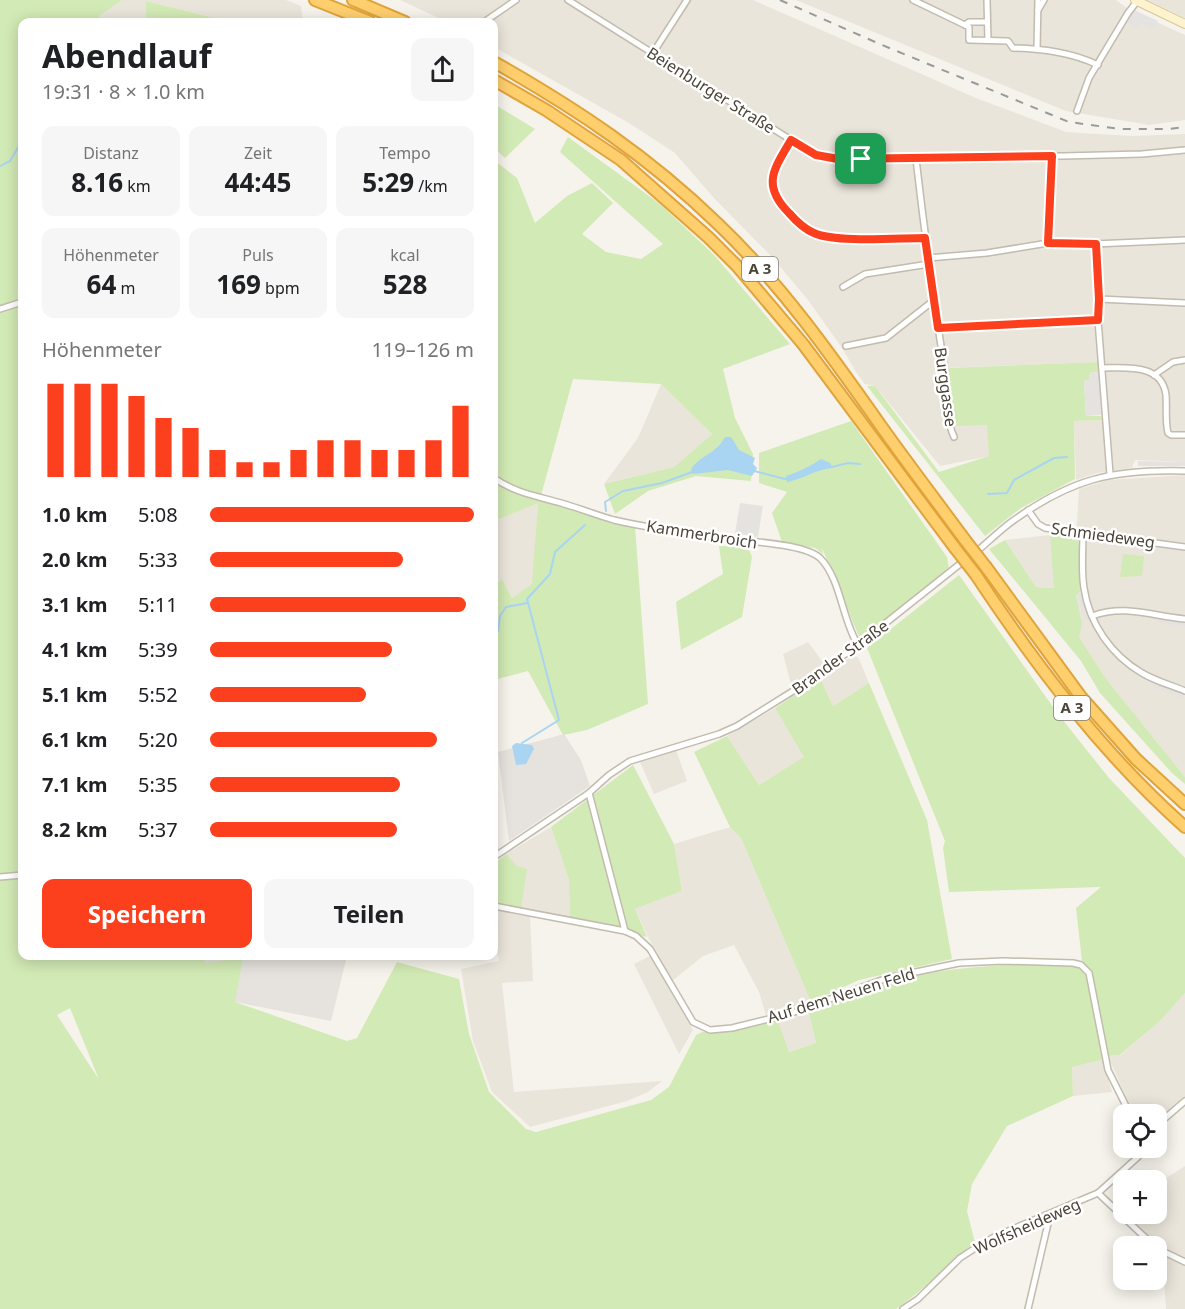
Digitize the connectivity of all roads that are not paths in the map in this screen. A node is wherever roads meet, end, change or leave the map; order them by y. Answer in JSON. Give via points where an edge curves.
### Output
{"nodes":[{"id":1,"x":315,"y":0,"type":"edge"},
{"id":2,"x":353,"y":0,"type":"edge"},
{"id":3,"x":516,"y":0,"type":"edge"},
{"id":4,"x":568,"y":0,"type":"edge"},
{"id":5,"x":687,"y":0,"type":"edge"},
{"id":6,"x":913,"y":0,"type":"edge"},
{"id":7,"x":987,"y":0,"type":"edge"},
{"id":8,"x":1038,"y":0,"type":"edge"},
{"id":9,"x":1044,"y":0,"type":"edge"},
{"id":10,"x":1137,"y":0,"type":"edge"},
{"id":11,"x":1037,"y":11,"type":"junction"},
{"id":12,"x":360,"y":18,"type":"edge"},
{"id":13,"x":396,"y":18,"type":"edge"},
{"id":14,"x":490,"y":18,"type":"edge"},
{"id":15,"x":987,"y":22,"type":"junction"},
{"id":16,"x":965,"y":24,"type":"junction"},
{"id":17,"x":1185,"y":24,"type":"edge"},
{"id":18,"x":988,"y":40,"type":"junction"},
{"id":19,"x":1037,"y":49,"type":"junction"},
{"id":20,"x":653,"y":53,"type":"junction"},
{"id":21,"x":498,"y":64,"type":"edge"},
{"id":22,"x":1098,"y":66,"type":"junction"},
{"id":23,"x":498,"y":82,"type":"edge"},
{"id":24,"x":1077,"y":111,"type":"dead end"},
{"id":25,"x":791,"y":140,"type":"junction"},
{"id":26,"x":1185,"y":150,"type":"edge"},
{"id":27,"x":1052,"y":156,"type":"junction"},
{"id":28,"x":916,"y":159,"type":"junction"},
{"id":29,"x":925,"y":238,"type":"junction"},
{"id":30,"x":1185,"y":240,"type":"edge"},
{"id":31,"x":1048,"y":243,"type":"junction"},
{"id":32,"x":1096,"y":244,"type":"junction"},
{"id":33,"x":928,"y":261,"type":"junction"},
{"id":34,"x":843,"y":287,"type":"dead end"},
{"id":35,"x":1099,"y":299,"type":"junction"},
{"id":36,"x":933,"y":301,"type":"junction"},
{"id":37,"x":18,"y":303,"type":"edge"},
{"id":38,"x":1185,"y":303,"type":"edge"},
{"id":39,"x":0,"y":309,"type":"edge"},
{"id":40,"x":1098,"y":320,"type":"junction"},
{"id":41,"x":938,"y":328,"type":"junction"},
{"id":42,"x":846,"y":346,"type":"dead end"},
{"id":43,"x":1185,"y":360,"type":"edge"},
{"id":44,"x":1103,"y":368,"type":"junction"},
{"id":45,"x":1154,"y":375,"type":"junction"},
{"id":46,"x":1185,"y":435,"type":"edge"},
{"id":47,"x":954,"y":437,"type":"dead end"},
{"id":48,"x":1185,"y":471,"type":"edge"},
{"id":49,"x":1110,"y":474,"type":"junction"},
{"id":50,"x":498,"y":480,"type":"edge"},
{"id":51,"x":1029,"y":510,"type":"junction"},
{"id":52,"x":1083,"y":532,"type":"junction"},
{"id":53,"x":1185,"y":547,"type":"edge"},
{"id":54,"x":1092,"y":616,"type":"junction"},
{"id":55,"x":1185,"y":619,"type":"edge"},
{"id":56,"x":858,"y":645,"type":"junction"},
{"id":57,"x":1185,"y":691,"type":"edge"},
{"id":58,"x":589,"y":793,"type":"junction"},
{"id":59,"x":1185,"y":804,"type":"edge"},
{"id":60,"x":1185,"y":827,"type":"edge"},
{"id":61,"x":498,"y":854,"type":"edge"},
{"id":62,"x":18,"y":875,"type":"edge"},
{"id":63,"x":0,"y":877,"type":"edge"},
{"id":64,"x":498,"y":907,"type":"edge"},
{"id":65,"x":625,"y":931,"type":"junction"},
{"id":66,"x":1185,"y":1101,"type":"edge"},
{"id":67,"x":1125,"y":1104,"type":"edge"},
{"id":68,"x":1167,"y":1117,"type":"edge"},
{"id":69,"x":1137,"y":1158,"type":"edge"},
{"id":70,"x":1098,"y":1193,"type":"junction"},
{"id":71,"x":1050,"y":1215,"type":"junction"},
{"id":72,"x":1143,"y":1236,"type":"edge"},
{"id":73,"x":1167,"y":1253,"type":"edge"},
{"id":74,"x":1185,"y":1262,"type":"edge"},
{"id":75,"x":903,"y":1309,"type":"edge"},
{"id":76,"x":1028,"y":1309,"type":"edge"}],
"edges":[{"from":1,"to":12,"type":"highway"},
{"from":2,"to":13,"type":"highway"},
{"from":3,"to":14,"type":"street"},
{"from":4,"to":20,"type":"street","name":"Beienburger Straße"},
{"from":5,"to":20,"type":"street"},
{"from":6,"to":16,"type":"street"},
{"from":7,"to":15,"type":"street"},
{"from":8,"to":11,"type":"street"},
{"from":9,"to":11,"type":"street"},
{"from":10,"to":17,"type":"main road"},
{"from":10,"to":22,"type":"street"},
{"from":11,"to":19,"type":"street"},
{"from":15,"to":16,"type":"street"},
{"from":15,"to":18,"type":"street"},
{"from":16,"to":18,"type":"street","via":[[969,27],[969,40]]},
{"from":18,"to":19,"type":"street","via":[[1008,41],[1013,48]]},
{"from":19,"to":22,"type":"street","via":[[1071,55]]},
{"from":20,"to":25,"type":"street","name":"Beienburger Straße"},
{"from":21,"to":59,"type":"highway","number":"A 3","bridge":true,"via":[[553,95],[631,148],[719,225],[774,284],[814,332],[1081,697],[1136,759]]},
{"from":22,"to":24,"type":"street","via":[[1089,78]]},
{"from":23,"to":60,"type":"highway","number":"A 3","bridge":true,"via":[[621,160],[738,266],[803,344],[976,575],[1008,624],[1099,741]]},
{"from":25,"to":28,"type":"street","name":"Beienburger Straße","via":[[831,159]]},
{"from":25,"to":29,"type":"street","via":[[773,174],[772,190],[780,204],[806,228],[840,238]]},
{"from":26,"to":27,"type":"street","name":"Beienburger Straße"},
{"from":27,"to":28,"type":"street","name":"Beienburger Straße"},
{"from":27,"to":31,"type":"street"},
{"from":28,"to":29,"type":"street","name":"Burggasse"},
{"from":29,"to":33,"type":"street","name":"Burggasse"},
{"from":30,"to":32,"type":"street"},
{"from":31,"to":32,"type":"street"},
{"from":31,"to":33,"type":"street"},
{"from":32,"to":35,"type":"street"},
{"from":33,"to":34,"type":"street","via":[[865,274]]},
{"from":33,"to":36,"type":"street","name":"Burggasse"},
{"from":35,"to":38,"type":"street"},
{"from":35,"to":40,"type":"street"},
{"from":36,"to":41,"type":"street","name":"Burggasse"},
{"from":36,"to":42,"type":"street","via":[[886,338]]},
{"from":37,"to":39,"type":"street"},
{"from":40,"to":41,"type":"street"},
{"from":40,"to":44,"type":"street"},
{"from":41,"to":47,"type":"street","name":"Burggasse"},
{"from":43,"to":45,"type":"street","via":[[1173,362]]},
{"from":44,"to":45,"type":"street","via":[[1141,368]]},
{"from":44,"to":49,"type":"street"},
{"from":45,"to":46,"type":"street","via":[[1165,390],[1168,433]]},
{"from":48,"to":49,"type":"street","name":"Brander Straße"},
{"from":49,"to":51,"type":"street","name":"Brander Straße","via":[[1067,488]]},
{"from":50,"to":56,"type":"street","name":"Kammerbroich","via":[[519,492],[615,520],[782,545],[817,555],[830,575]]},
{"from":51,"to":52,"type":"street","name":"Schmiedeweg","via":[[1041,526]]},
{"from":51,"to":56,"type":"street","name":"Brander Straße"},
{"from":52,"to":53,"type":"street","name":"Schmiedeweg"},
{"from":52,"to":54,"type":"street","via":[[1084,587]]},
{"from":54,"to":55,"type":"street","via":[[1129,609]]},
{"from":54,"to":57,"type":"street","via":[[1100,633],[1130,665]]},
{"from":56,"to":58,"type":"street","name":"Brander Straße","via":[[737,726],[630,761]]},
{"from":58,"to":61,"type":"street","name":"Brander Straße"},
{"from":58,"to":65,"type":"street"},
{"from":62,"to":63,"type":"street"},
{"from":64,"to":65,"type":"street","name":"Auf dem Neuen Feld"},
{"from":65,"to":67,"type":"street","name":"Auf dem Neuen Feld","via":[[650,949],[693,1022],[710,1030],[789,1014],[887,978],[959,963],[1081,965],[1089,973],[1108,1070]]},
{"from":66,"to":68,"type":"street"},
{"from":69,"to":70,"type":"street","name":"Wolfsheideweg"},
{"from":70,"to":71,"type":"street","name":"Wolfsheideweg"},
{"from":70,"to":72,"type":"street","name":"Wolfsheideweg"},
{"from":71,"to":75,"type":"street","name":"Wolfsheideweg","via":[[996,1236],[968,1253]]},
{"from":71,"to":76,"type":"street"},
{"from":73,"to":74,"type":"street","name":"Wolfsheideweg"}]}
